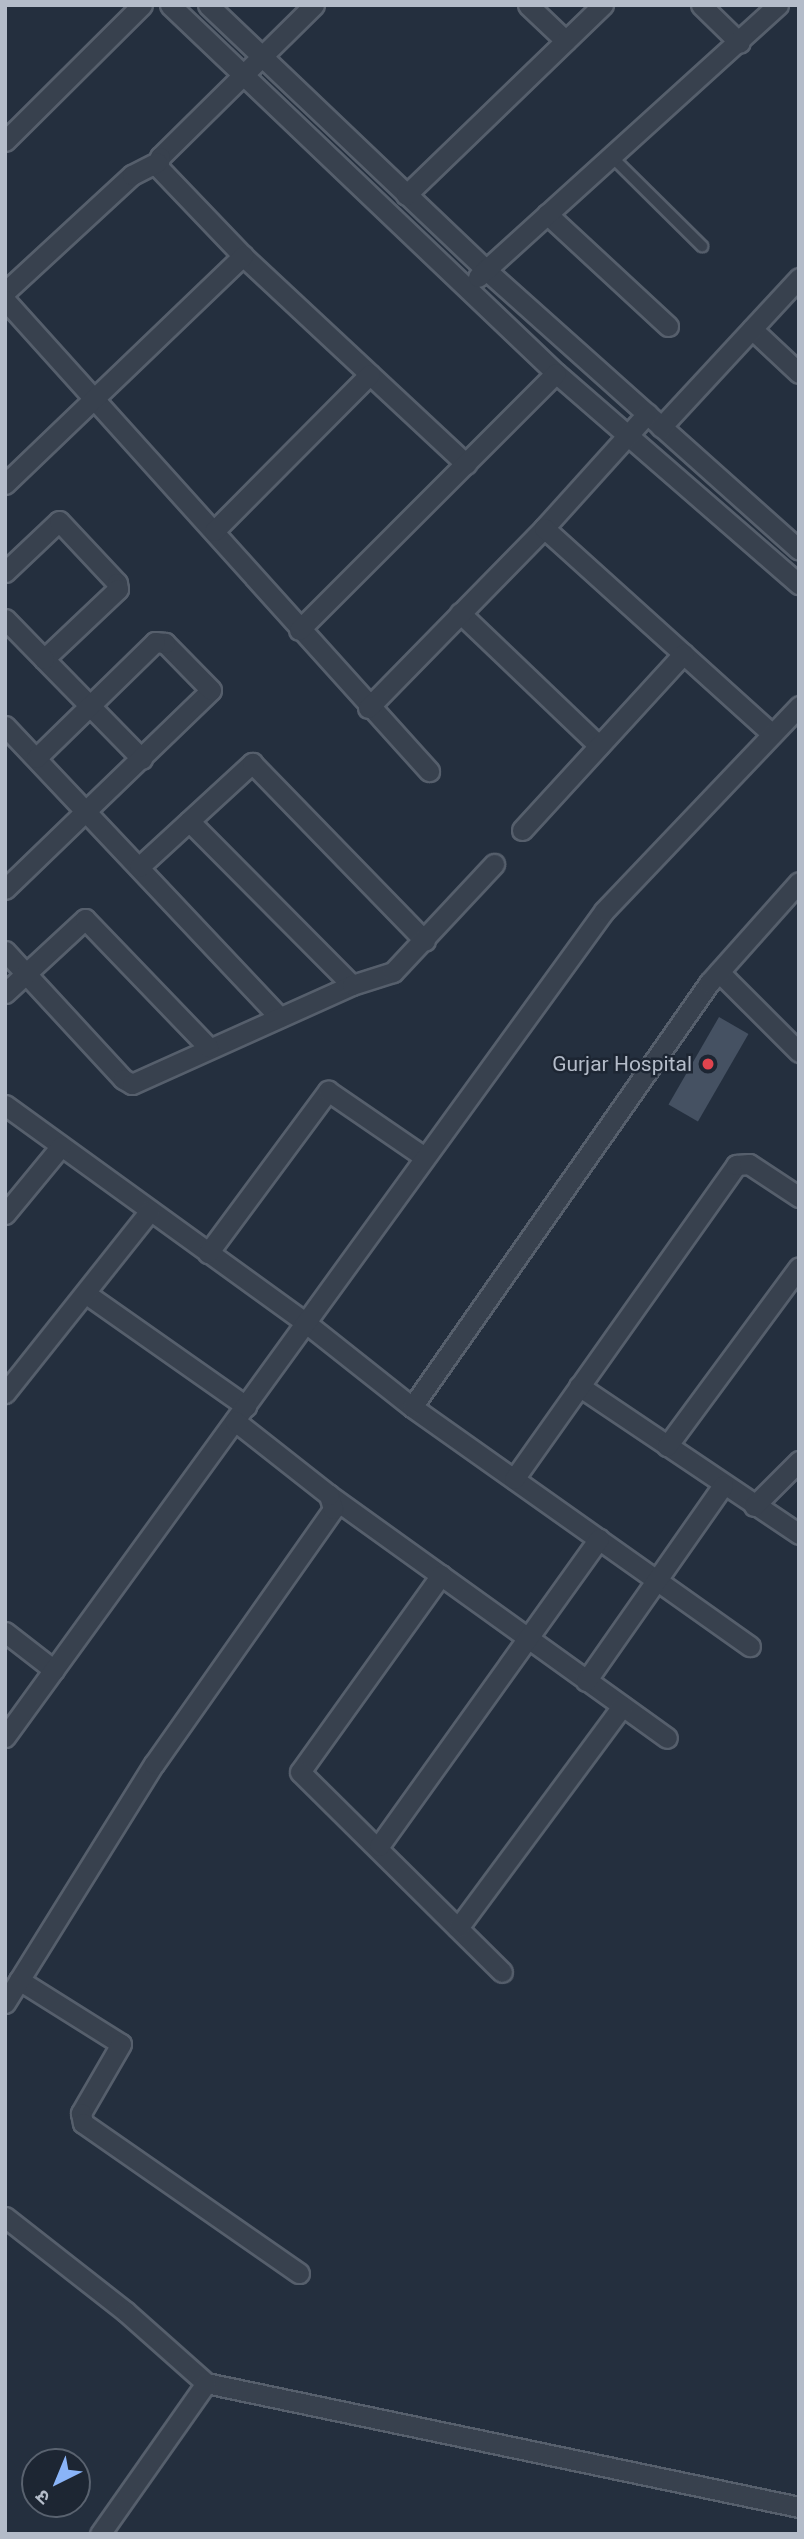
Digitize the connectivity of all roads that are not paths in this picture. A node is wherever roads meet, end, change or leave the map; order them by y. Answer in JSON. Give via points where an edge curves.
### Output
{"nodes":[{"id":1,"x":142,"y":5,"type":"edge"},
{"id":2,"x":170,"y":5,"type":"edge"},
{"id":3,"x":208,"y":5,"type":"edge"},
{"id":4,"x":314,"y":5,"type":"edge"},
{"id":5,"x":528,"y":5,"type":"edge"},
{"id":6,"x":603,"y":5,"type":"edge"},
{"id":7,"x":701,"y":5,"type":"edge"},
{"id":8,"x":778,"y":5,"type":"edge"},
{"id":9,"x":566,"y":41,"type":"junction"},
{"id":10,"x":740,"y":43,"type":"junction"},
{"id":11,"x":261,"y":57,"type":"junction"},
{"id":12,"x":242,"y":77,"type":"junction"},
{"id":13,"x":5,"y":141,"type":"edge"},
{"id":14,"x":612,"y":157,"type":"junction"},
{"id":15,"x":157,"y":162,"type":"junction"},
{"id":16,"x":406,"y":195,"type":"junction"},
{"id":17,"x":547,"y":214,"type":"junction"},
{"id":18,"x":702,"y":246,"type":"dead end"},
{"id":19,"x":243,"y":256,"type":"junction"},
{"id":20,"x":485,"y":270,"type":"junction"},
{"id":21,"x":799,"y":278,"type":"edge"},
{"id":22,"x":466,"y":288,"type":"junction"},
{"id":23,"x":5,"y":292,"type":"edge"},
{"id":24,"x":5,"y":300,"type":"edge"},
{"id":25,"x":668,"y":326,"type":"dead end"},
{"id":26,"x":752,"y":329,"type":"junction"},
{"id":27,"x":556,"y":373,"type":"junction"},
{"id":28,"x":799,"y":373,"type":"edge"},
{"id":29,"x":370,"y":374,"type":"junction"},
{"id":30,"x":94,"y":401,"type":"junction"},
{"id":31,"x":654,"y":421,"type":"junction"},
{"id":32,"x":627,"y":437,"type":"junction"},
{"id":33,"x":466,"y":464,"type":"junction"},
{"id":34,"x":5,"y":484,"type":"edge"},
{"id":35,"x":544,"y":527,"type":"junction"},
{"id":36,"x":214,"y":531,"type":"junction"},
{"id":37,"x":799,"y":550,"type":"edge"},
{"id":38,"x":5,"y":572,"type":"edge"},
{"id":39,"x":799,"y":584,"type":"edge"},
{"id":40,"x":460,"y":613,"type":"junction"},
{"id":41,"x":5,"y":619,"type":"edge"},
{"id":42,"x":299,"y":630,"type":"junction"},
{"id":43,"x":683,"y":653,"type":"junction"},
{"id":44,"x":44,"y":659,"type":"junction"},
{"id":45,"x":90,"y":706,"type":"junction"},
{"id":46,"x":799,"y":706,"type":"edge"},
{"id":47,"x":368,"y":708,"type":"junction"},
{"id":48,"x":5,"y":726,"type":"edge"},
{"id":49,"x":772,"y":734,"type":"junction"},
{"id":50,"x":598,"y":746,"type":"junction"},
{"id":51,"x":36,"y":758,"type":"junction"},
{"id":52,"x":142,"y":759,"type":"junction"},
{"id":53,"x":429,"y":771,"type":"dead end"},
{"id":54,"x":87,"y":811,"type":"junction"},
{"id":55,"x":189,"y":821,"type":"junction"},
{"id":56,"x":522,"y":830,"type":"dead end"},
{"id":57,"x":494,"y":864,"type":"dead end"},
{"id":58,"x":139,"y":867,"type":"junction"},
{"id":59,"x":799,"y":881,"type":"edge"},
{"id":60,"x":5,"y":889,"type":"edge"},
{"id":61,"x":425,"y":941,"type":"junction"},
{"id":62,"x":5,"y":951,"type":"edge"},
{"id":63,"x":719,"y":972,"type":"junction"},
{"id":64,"x":24,"y":974,"type":"junction"},
{"id":65,"x":352,"y":985,"type":"junction"},
{"id":66,"x":5,"y":993,"type":"edge"},
{"id":67,"x":279,"y":1017,"type":"junction"},
{"id":68,"x":208,"y":1047,"type":"junction"},
{"id":69,"x":799,"y":1052,"type":"edge"},
{"id":70,"x":5,"y":1105,"type":"edge"},
{"id":71,"x":61,"y":1146,"type":"junction"},
{"id":72,"x":423,"y":1156,"type":"junction"},
{"id":73,"x":799,"y":1197,"type":"edge"},
{"id":74,"x":150,"y":1211,"type":"junction"},
{"id":75,"x":5,"y":1214,"type":"edge"},
{"id":76,"x":208,"y":1253,"type":"junction"},
{"id":77,"x":799,"y":1267,"type":"edge"},
{"id":78,"x":85,"y":1293,"type":"junction"},
{"id":79,"x":306,"y":1323,"type":"junction"},
{"id":80,"x":579,"y":1386,"type":"junction"},
{"id":81,"x":5,"y":1393,"type":"edge"},
{"id":82,"x":412,"y":1407,"type":"junction"},
{"id":83,"x":241,"y":1413,"type":"junction"},
{"id":84,"x":667,"y":1446,"type":"junction"},
{"id":85,"x":799,"y":1461,"type":"edge"},
{"id":86,"x":514,"y":1479,"type":"junction"},
{"id":87,"x":723,"y":1485,"type":"junction"},
{"id":88,"x":329,"y":1495,"type":"junction"},
{"id":89,"x":754,"y":1506,"type":"junction"},
{"id":90,"x":799,"y":1534,"type":"edge"},
{"id":91,"x":599,"y":1539,"type":"junction"},
{"id":92,"x":440,"y":1575,"type":"junction"},
{"id":93,"x":656,"y":1579,"type":"junction"},
{"id":94,"x":5,"y":1632,"type":"edge"},
{"id":95,"x":527,"y":1638,"type":"junction"},
{"id":96,"x":750,"y":1646,"type":"dead end"},
{"id":97,"x":54,"y":1670,"type":"junction"},
{"id":98,"x":586,"y":1681,"type":"junction"},
{"id":99,"x":622,"y":1706,"type":"junction"},
{"id":100,"x":5,"y":1737,"type":"edge"},
{"id":101,"x":667,"y":1738,"type":"dead end"},
{"id":102,"x":379,"y":1846,"type":"junction"},
{"id":103,"x":458,"y":1928,"type":"junction"},
{"id":104,"x":502,"y":1972,"type":"dead end"},
{"id":105,"x":19,"y":1980,"type":"junction"},
{"id":106,"x":5,"y":2003,"type":"edge"},
{"id":107,"x":5,"y":2217,"type":"edge"},
{"id":108,"x":299,"y":2273,"type":"dead end"},
{"id":109,"x":206,"y":2383,"type":"junction"},
{"id":110,"x":799,"y":2507,"type":"edge"},
{"id":111,"x":100,"y":2534,"type":"edge"}],
"edges":[{"from":1,"to":13,"type":"street"},
{"from":2,"to":12,"type":"street"},
{"from":3,"to":11,"type":"street"},
{"from":4,"to":11,"type":"street"},
{"from":5,"to":9,"type":"street"},
{"from":6,"to":9,"type":"street"},
{"from":7,"to":10,"type":"street"},
{"from":8,"to":10,"type":"street"},
{"from":9,"to":16,"type":"street"},
{"from":10,"to":14,"type":"street"},
{"from":11,"to":12,"type":"street"},
{"from":11,"to":16,"type":"street"},
{"from":12,"to":15,"type":"street"},
{"from":12,"to":22,"type":"street"},
{"from":14,"to":17,"type":"street"},
{"from":14,"to":18,"type":"lane"},
{"from":15,"to":19,"type":"street"},
{"from":15,"to":23,"type":"street","via":[[132,175]]},
{"from":16,"to":20,"type":"street"},
{"from":17,"to":20,"type":"street"},
{"from":17,"to":25,"type":"street"},
{"from":19,"to":29,"type":"street"},
{"from":19,"to":30,"type":"street"},
{"from":20,"to":22,"type":"street"},
{"from":20,"to":31,"type":"street"},
{"from":21,"to":26,"type":"street"},
{"from":22,"to":27,"type":"street"},
{"from":24,"to":30,"type":"street"},
{"from":26,"to":28,"type":"street"},
{"from":26,"to":31,"type":"street"},
{"from":27,"to":32,"type":"street"},
{"from":27,"to":33,"type":"street"},
{"from":29,"to":33,"type":"street"},
{"from":29,"to":36,"type":"street"},
{"from":30,"to":34,"type":"street"},
{"from":30,"to":36,"type":"street"},
{"from":31,"to":32,"type":"street"},
{"from":31,"to":37,"type":"street"},
{"from":32,"to":35,"type":"street"},
{"from":32,"to":39,"type":"street"},
{"from":33,"to":42,"type":"street"},
{"from":35,"to":40,"type":"street"},
{"from":35,"to":43,"type":"street"},
{"from":36,"to":42,"type":"street"},
{"from":38,"to":44,"type":"street","via":[[59,521],[119,587]]},
{"from":40,"to":47,"type":"street"},
{"from":40,"to":50,"type":"street"},
{"from":41,"to":44,"type":"street"},
{"from":42,"to":47,"type":"street"},
{"from":43,"to":49,"type":"street"},
{"from":43,"to":50,"type":"street"},
{"from":44,"to":45,"type":"street"},
{"from":45,"to":51,"type":"street"},
{"from":45,"to":52,"type":"street"},
{"from":45,"to":52,"type":"street","via":[[155,642],[160,640],[174,653],[211,693]]},
{"from":46,"to":49,"type":"street"},
{"from":47,"to":53,"type":"street"},
{"from":48,"to":51,"type":"street"},
{"from":49,"to":72,"type":"street","via":[[604,911]]},
{"from":50,"to":56,"type":"street"},
{"from":51,"to":54,"type":"street"},
{"from":52,"to":54,"type":"street"},
{"from":54,"to":58,"type":"street"},
{"from":54,"to":60,"type":"street"},
{"from":55,"to":58,"type":"street"},
{"from":55,"to":61,"type":"street","via":[[247,765],[258,765]]},
{"from":55,"to":65,"type":"street"},
{"from":57,"to":61,"type":"street"},
{"from":58,"to":67,"type":"street"},
{"from":59,"to":63,"type":"street"},
{"from":61,"to":65,"type":"street","via":[[393,972]]},
{"from":62,"to":64,"type":"street"},
{"from":63,"to":69,"type":"street"},
{"from":63,"to":82,"type":"street"},
{"from":64,"to":66,"type":"street"},
{"from":64,"to":68,"type":"street","via":[[127,1082],[138,1082]]},
{"from":64,"to":68,"type":"street","via":[[80,922],[92,921]]},
{"from":65,"to":67,"type":"street"},
{"from":67,"to":68,"type":"street"},
{"from":70,"to":71,"type":"street"},
{"from":71,"to":74,"type":"street"},
{"from":71,"to":75,"type":"street"},
{"from":72,"to":76,"type":"street","via":[[328,1091]]},
{"from":72,"to":79,"type":"street"},
{"from":73,"to":80,"type":"street","via":[[749,1164],[736,1165]]},
{"from":74,"to":76,"type":"street"},
{"from":74,"to":78,"type":"street"},
{"from":76,"to":79,"type":"street"},
{"from":77,"to":84,"type":"street"},
{"from":78,"to":81,"type":"street"},
{"from":78,"to":83,"type":"street"},
{"from":79,"to":82,"type":"street"},
{"from":79,"to":83,"type":"street"},
{"from":80,"to":84,"type":"street"},
{"from":80,"to":86,"type":"street"},
{"from":82,"to":86,"type":"street"},
{"from":83,"to":88,"type":"street"},
{"from":83,"to":97,"type":"street"},
{"from":84,"to":87,"type":"street"},
{"from":85,"to":89,"type":"street"},
{"from":86,"to":91,"type":"street"},
{"from":87,"to":89,"type":"street"},
{"from":87,"to":93,"type":"street"},
{"from":88,"to":92,"type":"street"},
{"from":88,"to":105,"type":"street","via":[[333,1509],[154,1765]]},
{"from":89,"to":90,"type":"street"},
{"from":91,"to":93,"type":"street"},
{"from":91,"to":95,"type":"street"},
{"from":92,"to":95,"type":"street"},
{"from":92,"to":102,"type":"street","via":[[300,1772]]},
{"from":93,"to":96,"type":"street"},
{"from":93,"to":98,"type":"street"},
{"from":94,"to":97,"type":"street"},
{"from":95,"to":98,"type":"street"},
{"from":95,"to":102,"type":"street"},
{"from":97,"to":100,"type":"street"},
{"from":98,"to":99,"type":"street"},
{"from":99,"to":101,"type":"street"},
{"from":99,"to":103,"type":"street"},
{"from":102,"to":103,"type":"street"},
{"from":103,"to":104,"type":"street"},
{"from":105,"to":106,"type":"street"},
{"from":105,"to":108,"type":"street","via":[[121,2044],[81,2113],[83,2123]]},
{"from":107,"to":109,"type":"street","via":[[126,2312]]},
{"from":109,"to":110,"type":"street"},
{"from":109,"to":111,"type":"street"}]}
